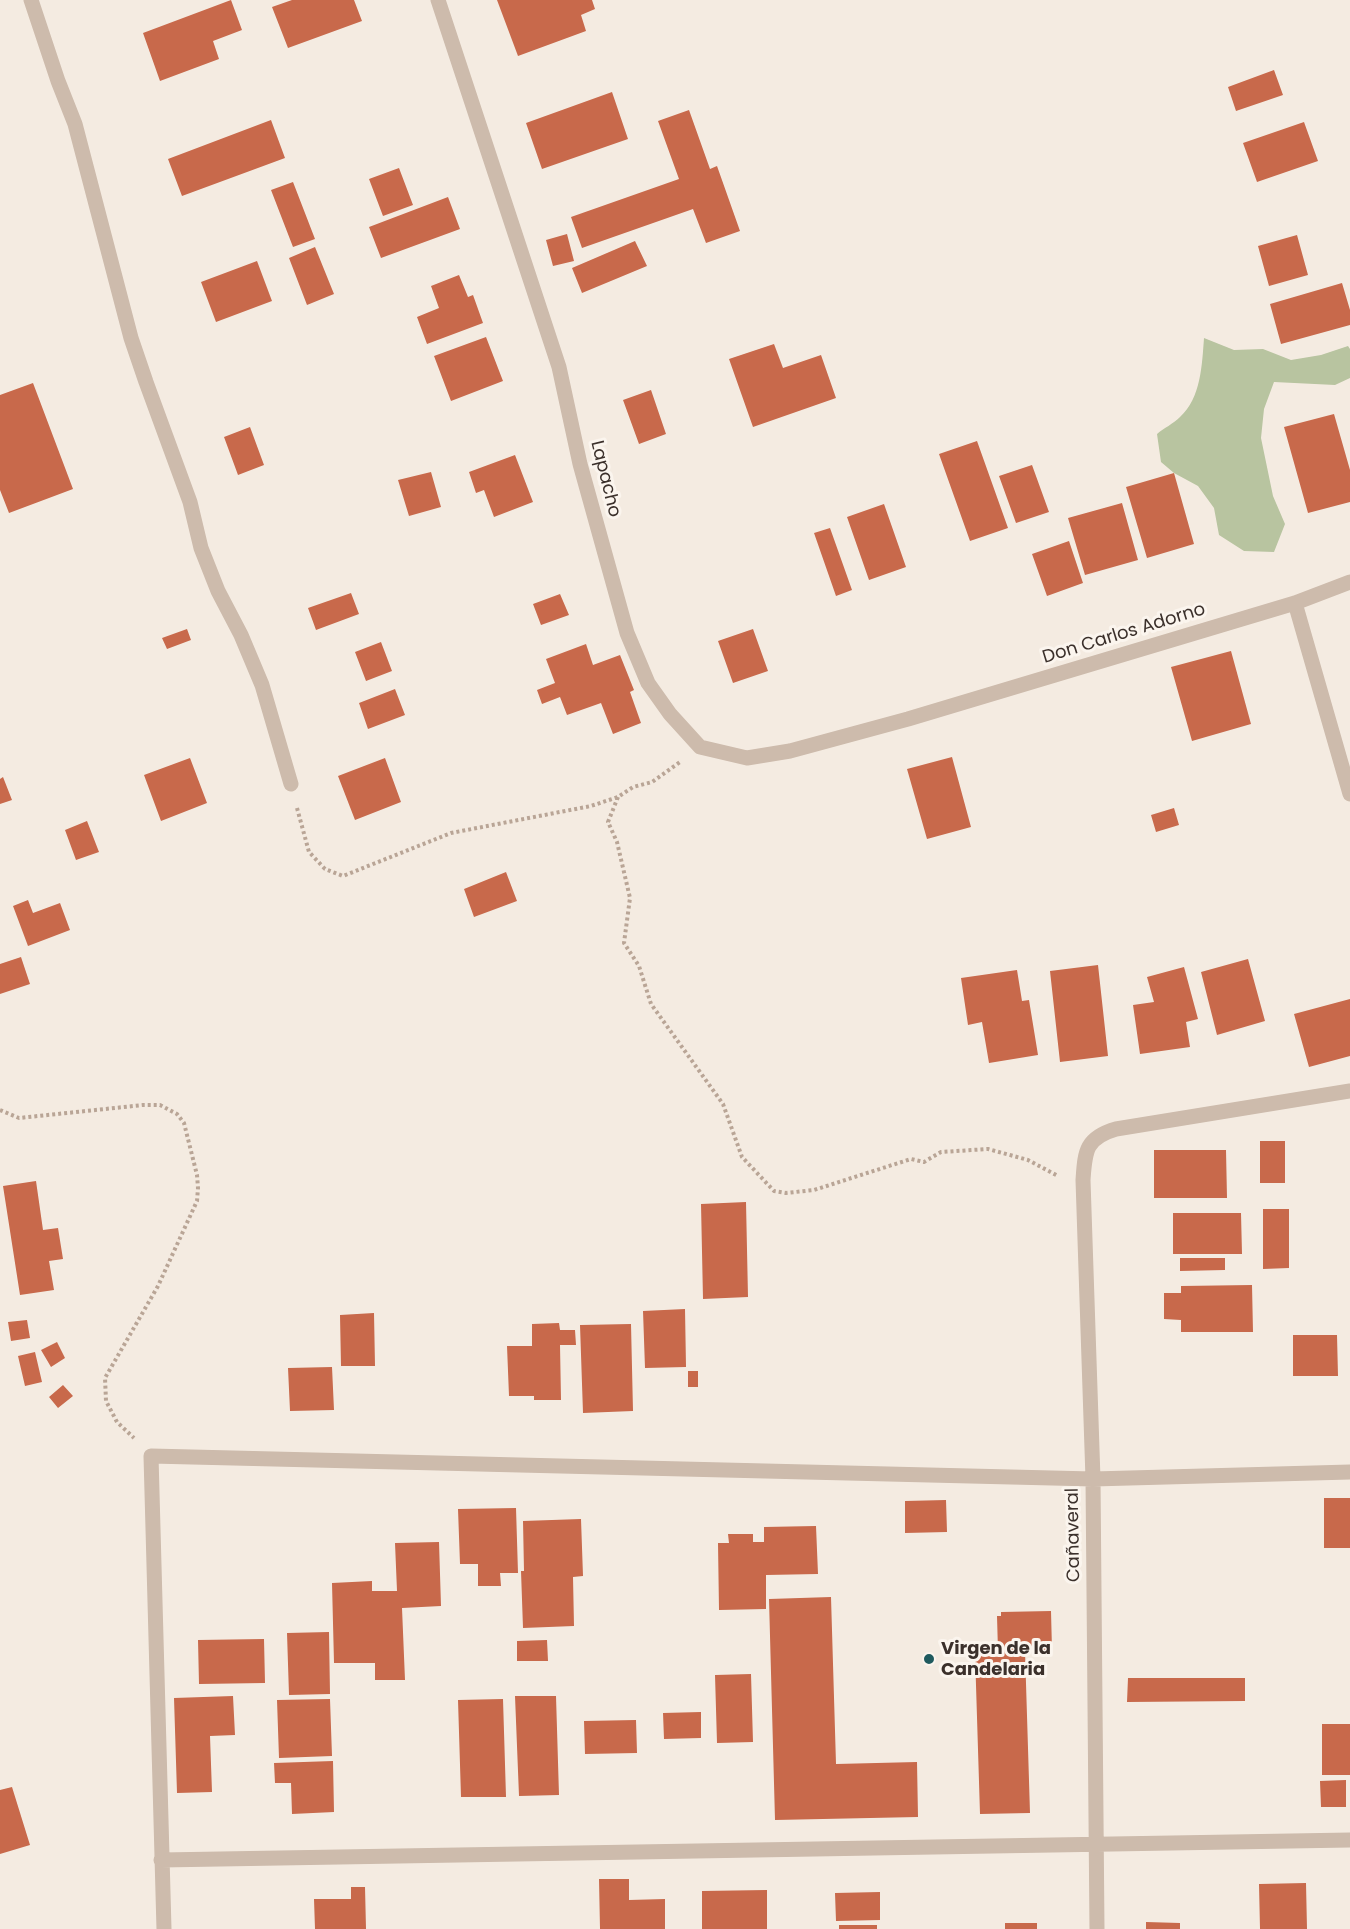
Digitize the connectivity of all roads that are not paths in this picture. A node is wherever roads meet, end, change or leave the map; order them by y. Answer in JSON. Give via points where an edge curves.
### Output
{"nodes":[{"id":1,"x":30,"y":0,"type":"edge"},
{"id":2,"x":438,"y":0,"type":"edge"},
{"id":3,"x":1350,"y":582,"type":"edge"},
{"id":4,"x":1295,"y":603,"type":"junction"},
{"id":5,"x":908,"y":719,"type":"joint"},
{"id":6,"x":291,"y":784,"type":"road end"},
{"id":7,"x":1350,"y":794,"type":"edge"},
{"id":8,"x":1350,"y":1091,"type":"edge"},
{"id":9,"x":1350,"y":1472,"type":"edge"},
{"id":10,"x":1093,"y":1479,"type":"junction"},
{"id":11,"x":1350,"y":1840,"type":"edge"},
{"id":12,"x":1096,"y":1845,"type":"junction"},
{"id":13,"x":161,"y":1860,"type":"junction"},
{"id":14,"x":164,"y":1929,"type":"edge"},
{"id":15,"x":1097,"y":1929,"type":"edge"}],
"edges":[{"from":1,"to":6,"type":"street","via":[[75,124],[131,338],[190,502],[201,548],[262,685]]},
{"from":2,"to":5,"type":"street","name":"Lapacho","via":[[559,367],[580,464],[627,633],[648,683],[700,747],[747,758],[790,751]]},
{"from":3,"to":4,"type":"street","name":"Don Carlos Adorno"},
{"from":4,"to":5,"type":"street","name":"Don Carlos Adorno"},
{"from":4,"to":7,"type":"street"},
{"from":8,"to":10,"type":"street","name":"Cañaveral","via":[[1116,1129],[1090,1143],[1084,1154],[1083,1180]]},
{"from":9,"to":10,"type":"street"},
{"from":10,"to":12,"type":"street","name":"Cañaveral"},
{"from":10,"to":13,"type":"street","via":[[151,1456]]},
{"from":11,"to":12,"type":"street"},
{"from":12,"to":13,"type":"street"},
{"from":12,"to":15,"type":"street","name":"Cañaveral"},
{"from":13,"to":14,"type":"street"}]}
